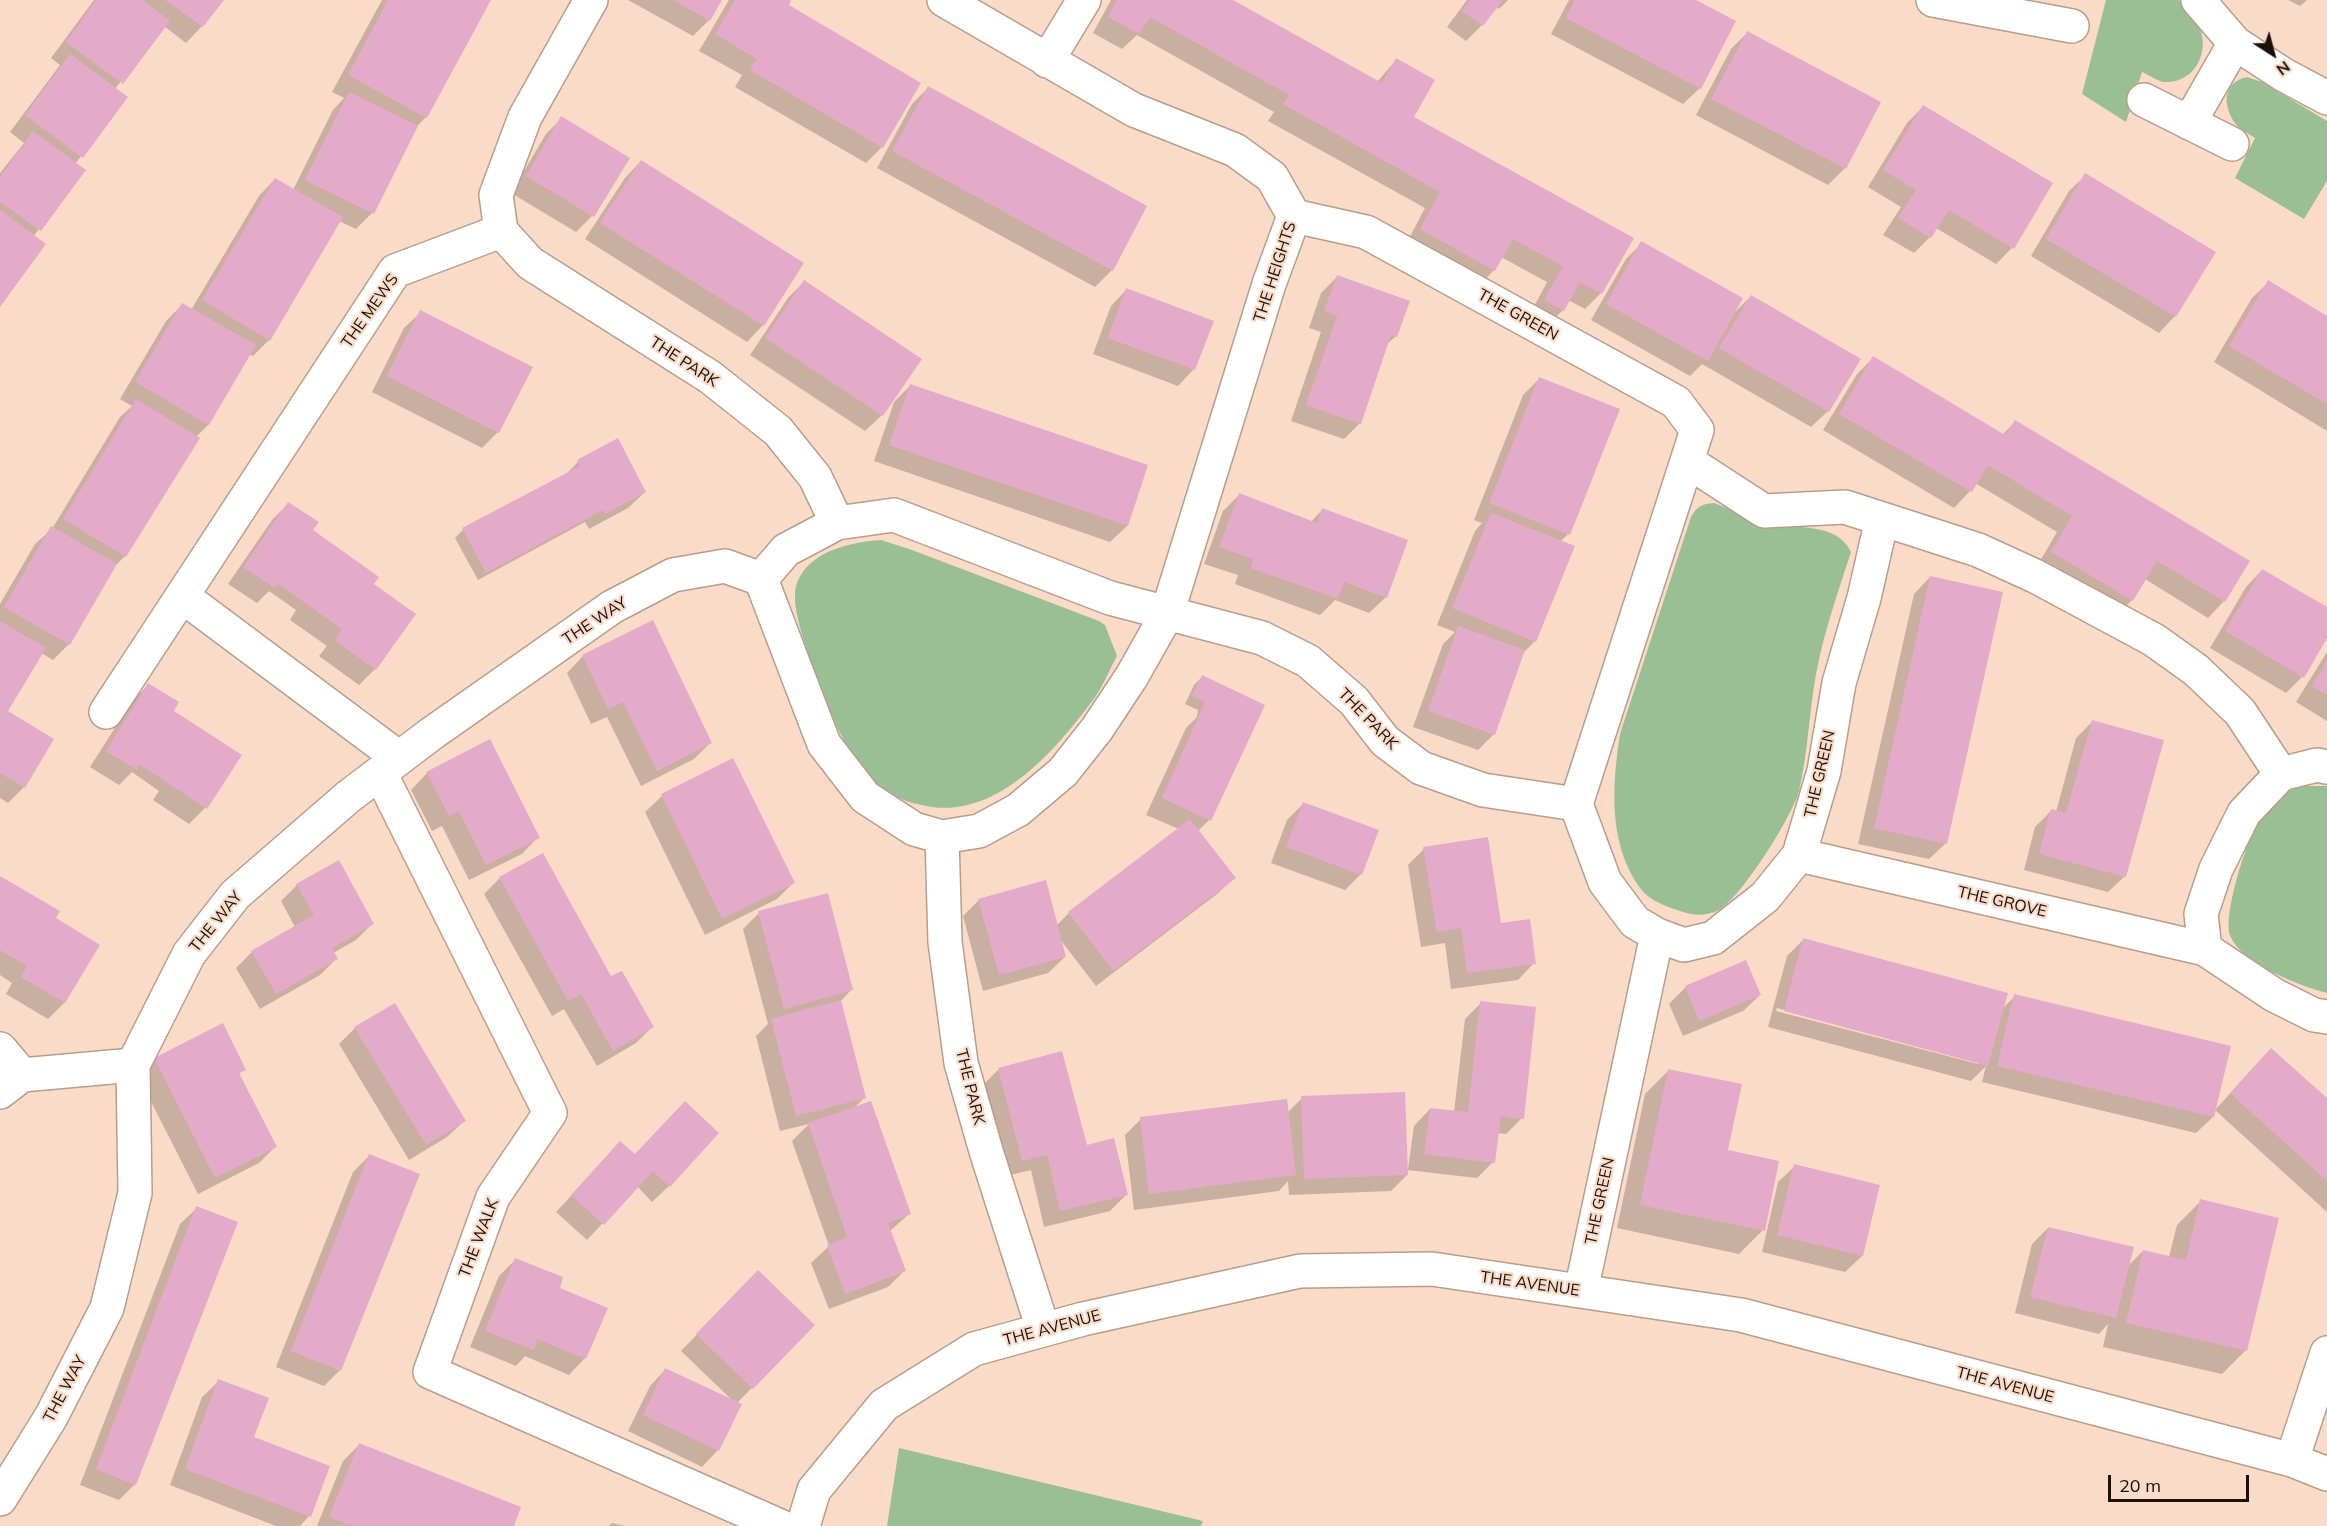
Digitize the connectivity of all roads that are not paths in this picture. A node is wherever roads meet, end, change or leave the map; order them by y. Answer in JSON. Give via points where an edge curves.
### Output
{"nodes":[{"id":1,"x":591,"y":0,"type":"edge"},
{"id":2,"x":944,"y":0,"type":"edge"},
{"id":3,"x":1084,"y":0,"type":"edge"},
{"id":4,"x":1932,"y":0,"type":"edge"},
{"id":5,"x":2198,"y":0,"type":"edge"},
{"id":6,"x":2072,"y":26,"type":"dead end"},
{"id":7,"x":2235,"y":44,"type":"junction"},
{"id":8,"x":1047,"y":61,"type":"junction"},
{"id":9,"x":2327,"y":98,"type":"edge"},
{"id":10,"x":2144,"y":100,"type":"dead end"},
{"id":11,"x":2189,"y":123,"type":"junction"},
{"id":12,"x":2232,"y":144,"type":"dead end"},
{"id":13,"x":1294,"y":216,"type":"junction"},
{"id":14,"x":501,"y":231,"type":"junction"},
{"id":15,"x":1687,"y":461,"type":"junction"},
{"id":16,"x":1882,"y":519,"type":"junction"},
{"id":17,"x":837,"y":523,"type":"junction"},
{"id":18,"x":761,"y":579,"type":"junction"},
{"id":19,"x":182,"y":596,"type":"junction"},
{"id":20,"x":1167,"y":614,"type":"junction"},
{"id":21,"x":106,"y":712,"type":"dead end"},
{"id":22,"x":389,"y":766,"type":"junction"},
{"id":23,"x":2327,"y":767,"type":"edge"},
{"id":24,"x":2281,"y":774,"type":"junction"},
{"id":25,"x":1576,"y":804,"type":"junction"},
{"id":26,"x":942,"y":837,"type":"junction"},
{"id":27,"x":1799,"y":855,"type":"junction"},
{"id":28,"x":1657,"y":935,"type":"junction"},
{"id":29,"x":2205,"y":949,"type":"junction"},
{"id":30,"x":2327,"y":1017,"type":"edge"},
{"id":31,"x":0,"y":1049,"type":"edge"},
{"id":32,"x":133,"y":1065,"type":"junction"},
{"id":33,"x":11,"y":1084,"type":"edge"},
{"id":34,"x":1581,"y":1291,"type":"junction"},
{"id":35,"x":1043,"y":1329,"type":"junction"},
{"id":36,"x":2327,"y":1353,"type":"edge"},
{"id":37,"x":2292,"y":1460,"type":"junction"},
{"id":38,"x":2327,"y":1474,"type":"edge"},
{"id":39,"x":0,"y":1499,"type":"edge"},
{"id":40,"x":780,"y":1526,"type":"edge"},
{"id":41,"x":803,"y":1526,"type":"edge"}],
"edges":[{"from":1,"to":14,"type":"street","via":[[521,129],[496,195]]},
{"from":2,"to":8,"type":"street","name":"THE HEIGHTS"},
{"from":3,"to":8,"type":"street"},
{"from":4,"to":6,"type":"street"},
{"from":5,"to":7,"type":"street"},
{"from":7,"to":9,"type":"street"},
{"from":7,"to":11,"type":"street"},
{"from":8,"to":13,"type":"street","name":"THE HEIGHTS","via":[[1134,110],[1235,150],[1272,177]]},
{"from":10,"to":11,"type":"street"},
{"from":11,"to":12,"type":"street"},
{"from":13,"to":15,"type":"street","name":"THE GREEN","via":[[1366,232],[1676,402],[1697,430]]},
{"from":13,"to":20,"type":"street","name":"THE HEIGHTS","via":[[1269,284]]},
{"from":14,"to":17,"type":"street","name":"THE PARK","via":[[530,263],[710,377],[778,432],[814,477]]},
{"from":14,"to":19,"type":"street","name":"THE MEWS","via":[[395,272]]},
{"from":15,"to":16,"type":"street","via":[[1764,512],[1845,507]]},
{"from":15,"to":25,"type":"street","name":"THE GREEN"},
{"from":16,"to":24,"type":"street","via":[[1978,549],[2154,640],[2196,670],[2240,712]]},
{"from":16,"to":27,"type":"street","name":"THE GREEN","via":[[1839,683],[1824,771]]},
{"from":17,"to":18,"type":"street","name":"THE PARK","via":[[786,550]]},
{"from":17,"to":20,"type":"street","name":"THE PARK","via":[[894,515],[1110,598]]},
{"from":18,"to":22,"type":"street","name":"THE WAY","via":[[725,566],[673,575],[612,607]]},
{"from":18,"to":26,"type":"street","via":[[824,744],[865,797],[914,829]]},
{"from":19,"to":21,"type":"street","name":"THE MEWS"},
{"from":19,"to":22,"type":"street"},
{"from":20,"to":25,"type":"street","name":"THE PARK","via":[[1262,638],[1308,661],[1354,701],[1385,741],[1421,768],[1483,790]]},
{"from":20,"to":26,"type":"street","via":[[1108,711],[1064,772],[1018,810],[979,831]]},
{"from":22,"to":32,"type":"street","name":"THE WAY","via":[[235,896],[189,954]]},
{"from":22,"to":40,"type":"street","name":"THE WALK","via":[[550,1113],[493,1197],[430,1372]]},
{"from":23,"to":24,"type":"street","via":[[2317,765]]},
{"from":24,"to":29,"type":"street","via":[[2244,813],[2216,869],[2201,914]]},
{"from":25,"to":28,"type":"street","name":"THE GREEN","via":[[1605,882],[1635,922]]},
{"from":26,"to":35,"type":"street","name":"THE PARK","via":[[945,942],[961,1063]]},
{"from":27,"to":28,"type":"street","name":"THE GREEN","via":[[1766,897],[1713,938],[1684,945]]},
{"from":27,"to":29,"type":"street","name":"THE GROVE"},
{"from":28,"to":34,"type":"street","name":"THE GREEN"},
{"from":29,"to":30,"type":"street","name":"THE GROVE","via":[[2274,995],[2314,1015]]},
{"from":31,"to":33,"type":"street"},
{"from":32,"to":33,"type":"street"},
{"from":32,"to":39,"type":"street","name":"THE WAY","via":[[135,1194],[107,1308],[51,1417]]},
{"from":34,"to":35,"type":"street","name":"THE AVENUE","via":[[1432,1269],[1300,1271]]},
{"from":34,"to":37,"type":"street","name":"THE AVENUE","via":[[1741,1315]]},
{"from":35,"to":41,"type":"street","name":"THE AVENUE","via":[[974,1349],[884,1406],[814,1490]]},
{"from":36,"to":37,"type":"street"},
{"from":37,"to":38,"type":"street","name":"THE AVENUE"}]}
